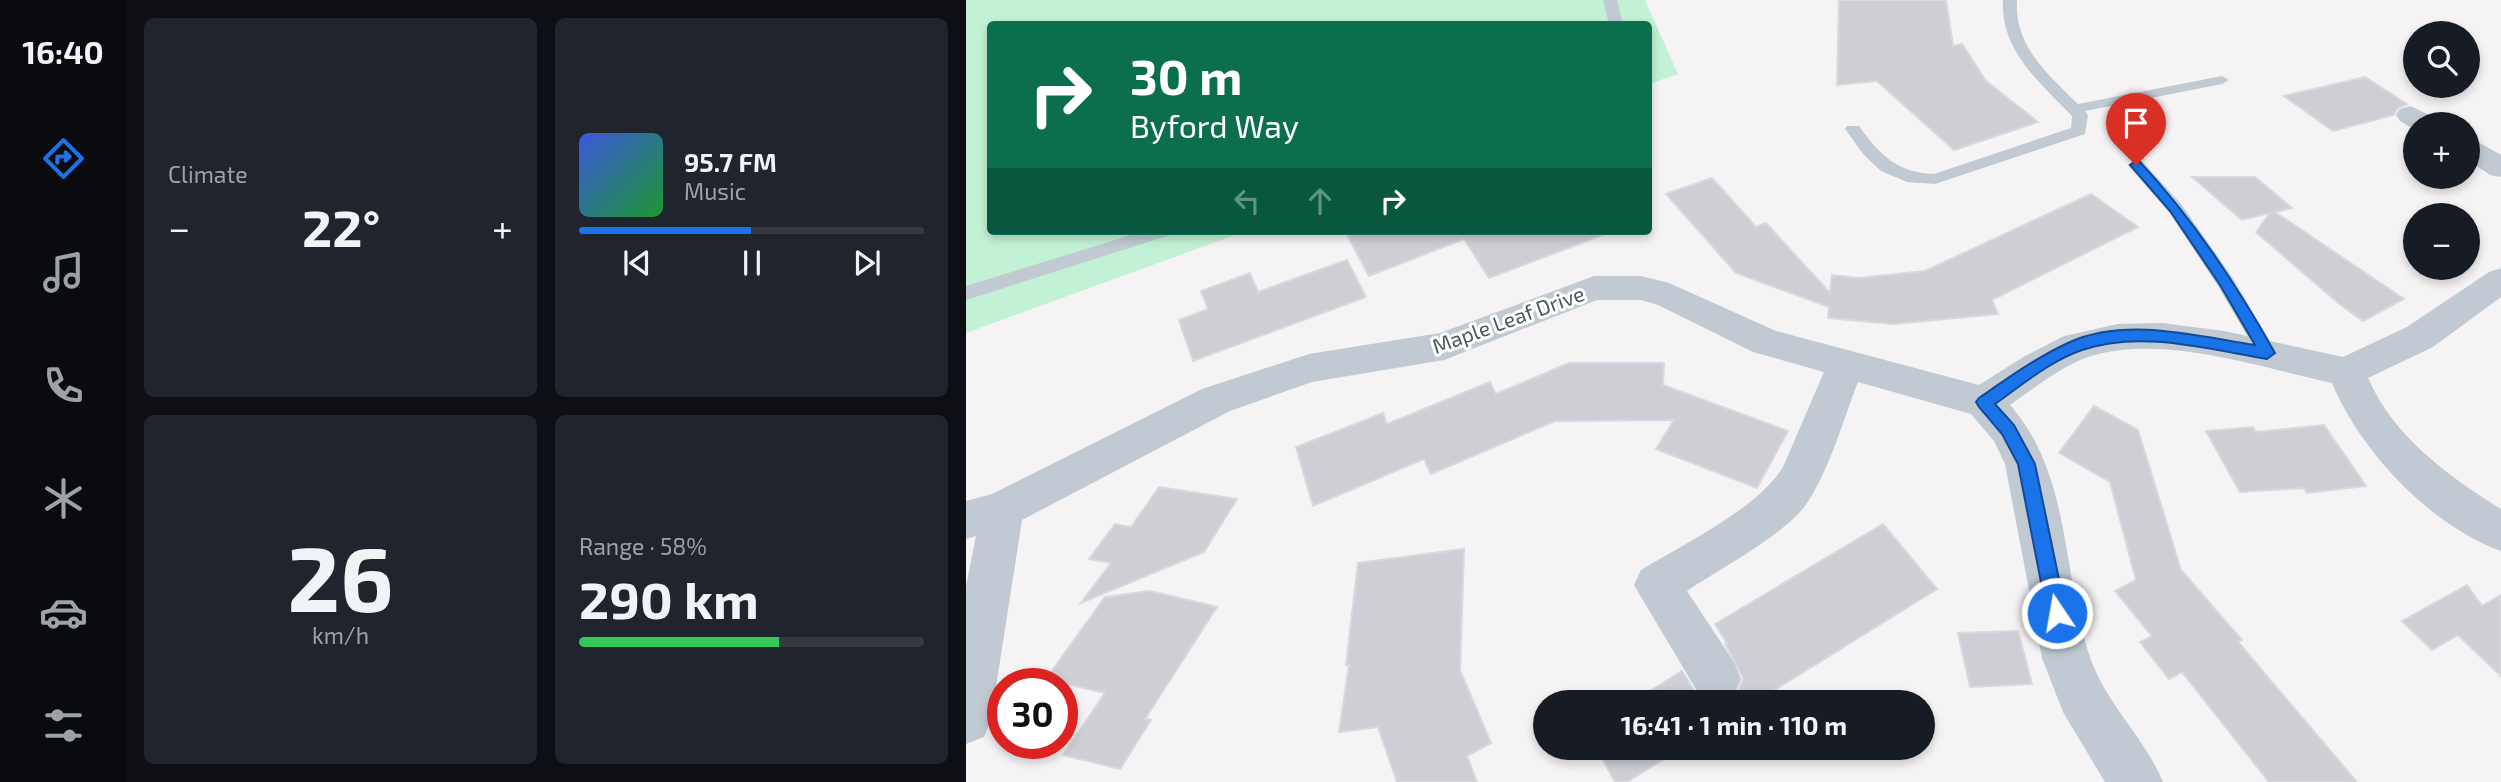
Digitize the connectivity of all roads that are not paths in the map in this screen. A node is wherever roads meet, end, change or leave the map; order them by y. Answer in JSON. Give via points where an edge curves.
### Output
{"nodes":[{"id":1,"x":1610,"y":0,"type":"edge"},
{"id":2,"x":2010,"y":0,"type":"edge"},
{"id":3,"x":1614,"y":21,"type":"edge"},
{"id":4,"x":2222,"y":80,"type":"dead end"},
{"id":5,"x":2074,"y":109,"type":"junction"},
{"id":6,"x":1853,"y":129,"type":"dead end"},
{"id":7,"x":2480,"y":155,"type":"edge"},
{"id":8,"x":2136,"y":165,"type":"dead end"},
{"id":9,"x":2501,"y":168,"type":"edge"},
{"id":10,"x":1151,"y":235,"type":"edge"},
{"id":11,"x":2501,"y":279,"type":"edge"},
{"id":12,"x":966,"y":293,"type":"edge"},
{"id":13,"x":2267,"y":353,"type":"junction"},
{"id":14,"x":1846,"y":365,"type":"junction"},
{"id":15,"x":2346,"y":372,"type":"junction"},
{"id":16,"x":1984,"y":402,"type":"junction"},
{"id":17,"x":984,"y":514,"type":"edge"},
{"id":18,"x":2501,"y":532,"type":"edge"},
{"id":19,"x":1717,"y":680,"type":"dead end"},
{"id":20,"x":966,"y":719,"type":"edge"},
{"id":21,"x":2137,"y":782,"type":"edge"}],
"edges":[{"from":1,"to":3,"type":"lane"},
{"from":2,"to":5,"type":"lane","via":[[2007,15],[2023,54]]},
{"from":4,"to":5,"type":"lane"},
{"from":5,"to":6,"type":"lane","via":[[2080,115],[2079,131],[1935,179],[1914,179],[1890,171]]},
{"from":7,"to":9,"type":"street"},
{"from":8,"to":13,"type":"lane","via":[[2175,208]]},
{"from":10,"to":12,"type":"lane"},
{"from":11,"to":15,"type":"street","via":[[2420,337]]},
{"from":13,"to":15,"type":"street"},
{"from":13,"to":16,"type":"street","via":[[2162,337],[2118,337],[2077,346]]},
{"from":14,"to":16,"type":"street","name":"Maple Leaf Drive"},
{"from":14,"to":17,"type":"street","name":"Maple Leaf Drive","via":[[1766,342],[1669,295],[1642,288],[1594,288],[1444,346],[1309,368],[1216,400]]},
{"from":14,"to":19,"type":"street","via":[[1789,494],[1764,517],[1657,585]]},
{"from":15,"to":18,"type":"street","via":[[2369,419],[2392,448],[2426,480]]},
{"from":16,"to":21,"type":"street","via":[[2008,429],[2026,464],[2066,658],[2095,719]]},
{"from":17,"to":20,"type":"street"}]}
